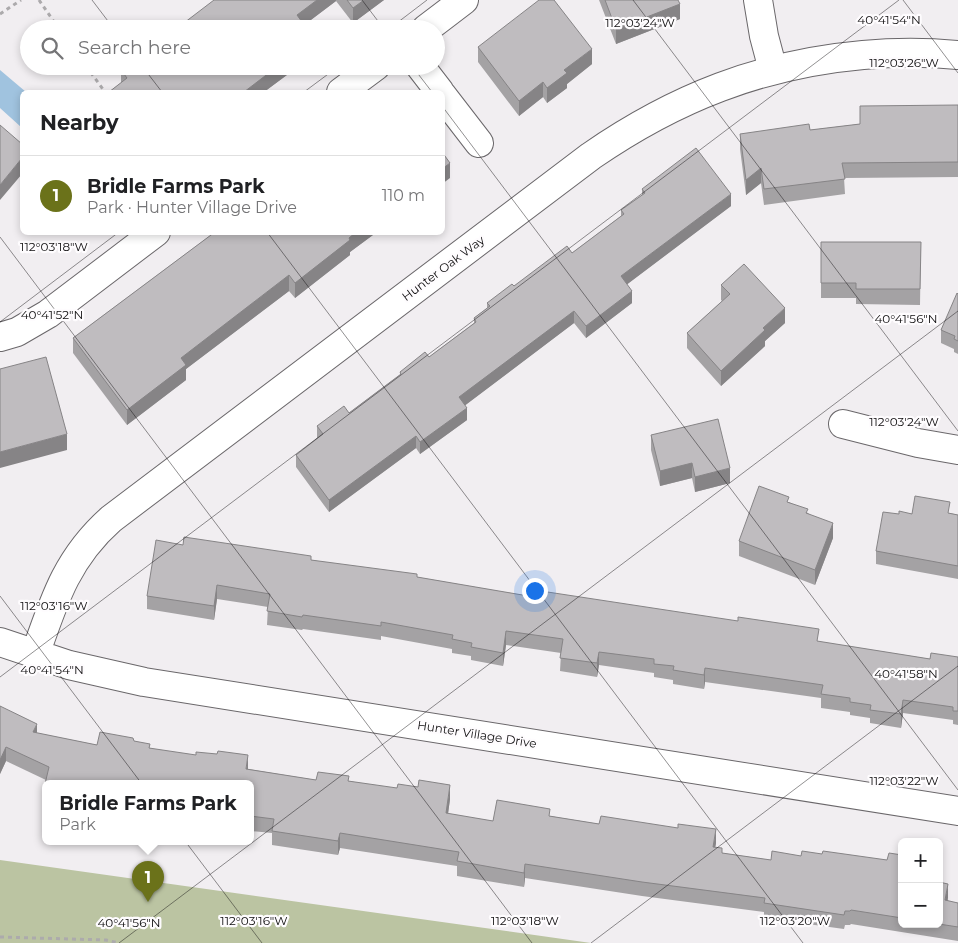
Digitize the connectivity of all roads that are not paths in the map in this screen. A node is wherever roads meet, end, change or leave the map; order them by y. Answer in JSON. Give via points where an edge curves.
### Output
{"nodes":[{"id":1,"x":464,"y":0,"type":"edge"},
{"id":2,"x":758,"y":0,"type":"edge"},
{"id":3,"x":438,"y":20,"type":"edge"},
{"id":4,"x":958,"y":55,"type":"edge"},
{"id":5,"x":773,"y":70,"type":"junction"},
{"id":6,"x":364,"y":75,"type":"edge"},
{"id":7,"x":427,"y":75,"type":"edge"},
{"id":8,"x":344,"y":90,"type":"edge"},
{"id":9,"x":439,"y":90,"type":"edge"},
{"id":10,"x":445,"y":98,"type":"edge"},
{"id":11,"x":479,"y":143,"type":"dead end"},
{"id":12,"x":152,"y":235,"type":"edge"},
{"id":13,"x":0,"y":337,"type":"edge"},
{"id":14,"x":843,"y":424,"type":"dead end"},
{"id":15,"x":958,"y":450,"type":"edge"},
{"id":16,"x":0,"y":642,"type":"edge"},
{"id":17,"x":35,"y":655,"type":"junction"},
{"id":18,"x":958,"y":811,"type":"edge"}],
"edges":[{"from":1,"to":3,"type":"street"},
{"from":2,"to":5,"type":"street"},
{"from":4,"to":5,"type":"street","name":"Hunter Oak Way","via":[[881,54],[808,61]]},
{"from":5,"to":17,"type":"street","name":"Hunter Oak Way","via":[[690,99],[623,134],[111,519],[96,532],[71,566],[61,584]]},
{"from":6,"to":8,"type":"street"},
{"from":7,"to":9,"type":"street"},
{"from":10,"to":11,"type":"street"},
{"from":12,"to":13,"type":"street","via":[[48,314],[17,332]]},
{"from":14,"to":15,"type":"street"},
{"from":16,"to":17,"type":"street","name":"Hunter Village Drive"},
{"from":17,"to":18,"type":"street","name":"Hunter Village Drive","via":[[144,682]]}]}
